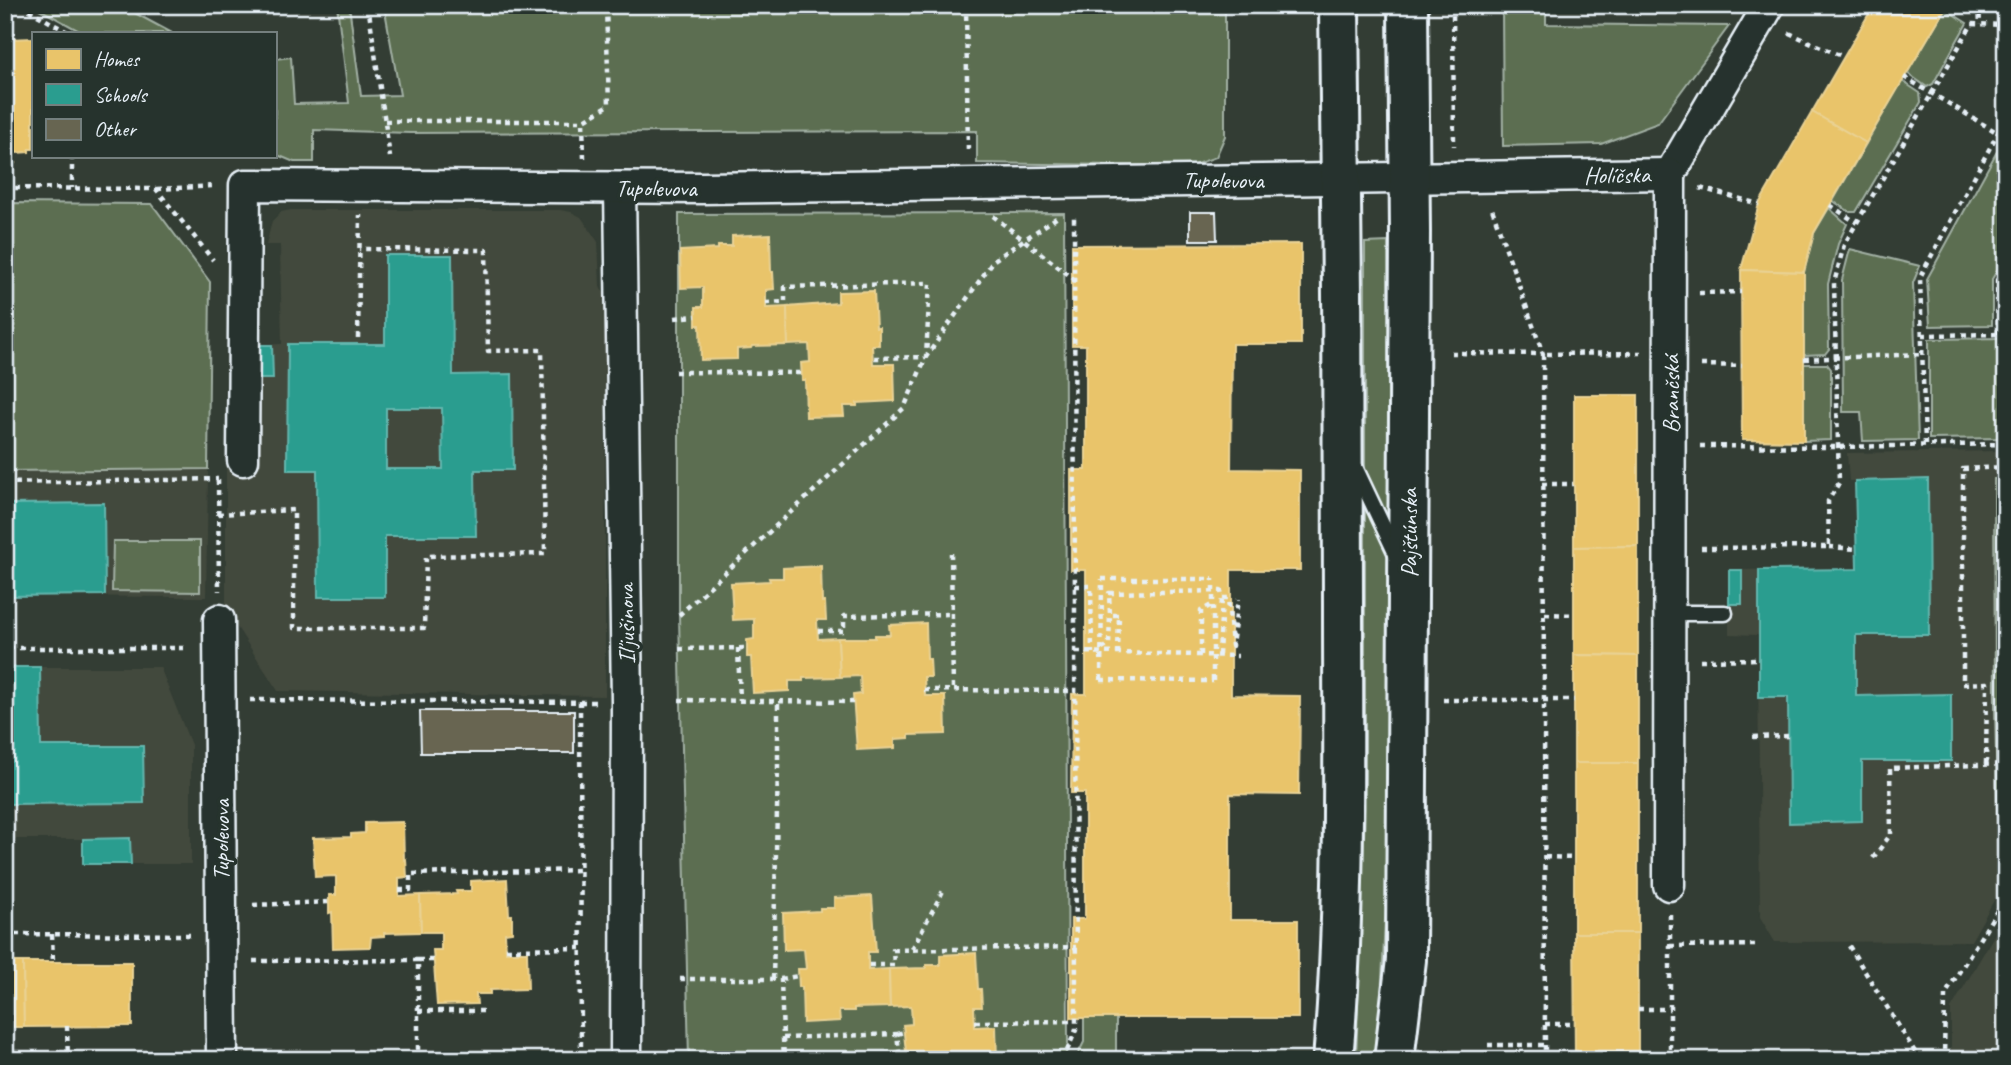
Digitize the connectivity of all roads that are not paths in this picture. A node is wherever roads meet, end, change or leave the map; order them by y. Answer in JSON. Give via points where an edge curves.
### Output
{"nodes":[{"id":1,"x":1339,"y":5,"type":"edge"},
{"id":2,"x":1408,"y":5,"type":"edge"},
{"id":3,"x":1776,"y":17,"type":"edge"},
{"id":4,"x":1670,"y":174,"type":"junction"},
{"id":5,"x":1409,"y":178,"type":"junction"},
{"id":6,"x":1342,"y":179,"type":"junction"},
{"id":7,"x":620,"y":188,"type":"junction"},
{"id":8,"x":1343,"y":442,"type":"junction"},
{"id":9,"x":231,"y":466,"type":"road end"},
{"id":10,"x":1408,"y":580,"type":"junction"},
{"id":11,"x":1671,"y":613,"type":"junction"},
{"id":12,"x":1725,"y":613,"type":"dead end"},
{"id":13,"x":219,"y":634,"type":"road end"},
{"id":14,"x":1669,"y":886,"type":"road end"},
{"id":15,"x":222,"y":1060,"type":"edge"},
{"id":16,"x":625,"y":1060,"type":"edge"},
{"id":17,"x":1333,"y":1060,"type":"edge"},
{"id":18,"x":1394,"y":1060,"type":"edge"}],
"edges":[{"from":1,"to":6,"type":"main road"},
{"from":2,"to":5,"type":"main road","name":"Pajštúnska"},
{"from":3,"to":4,"type":"street","name":"Holíčska"},
{"from":4,"to":5,"type":"street","name":"Holíčska"},
{"from":4,"to":11,"type":"street","name":"Brančská"},
{"from":5,"to":6,"type":"street","name":"Holíčska"},
{"from":5,"to":10,"type":"main road","name":"Pajštúnska"},
{"from":6,"to":7,"type":"street","name":"Tupolevova"},
{"from":6,"to":8,"type":"main road"},
{"from":7,"to":9,"type":"street","name":"Tupolevova","via":[[245,185]]},
{"from":7,"to":16,"type":"street","name":"Iľjušinova"},
{"from":8,"to":10,"type":"lane"},
{"from":8,"to":17,"type":"main road","via":[[1341,936]]},
{"from":10,"to":18,"type":"main road","name":"Pajštúnska","via":[[1406,960]]},
{"from":11,"to":12,"type":"lane"},
{"from":11,"to":14,"type":"street","name":"Brančská"},
{"from":13,"to":15,"type":"street","name":"Tupolevova"}]}
